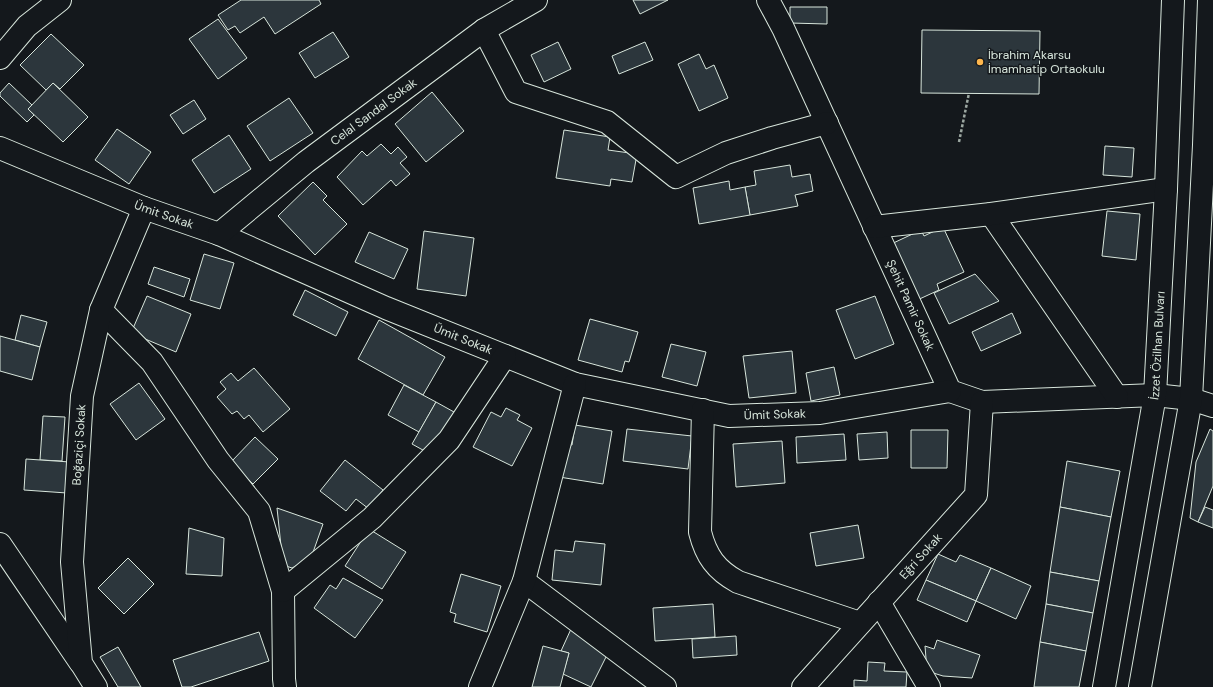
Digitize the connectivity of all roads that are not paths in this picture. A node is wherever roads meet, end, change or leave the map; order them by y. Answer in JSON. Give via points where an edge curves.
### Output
{"nodes":[{"id":1,"x":60,"y":0,"type":"edge"},
{"id":2,"x":536,"y":0,"type":"edge"},
{"id":3,"x":768,"y":0,"type":"edge"},
{"id":4,"x":1173,"y":0,"type":"edge"},
{"id":5,"x":1209,"y":0,"type":"edge"},
{"id":6,"x":484,"y":30,"type":"junction"},
{"id":7,"x":0,"y":58,"type":"edge"},
{"id":8,"x":827,"y":123,"type":"junction"},
{"id":9,"x":0,"y":148,"type":"edge"},
{"id":10,"x":1208,"y":153,"type":"edge"},
{"id":11,"x":1166,"y":189,"type":"junction"},
{"id":12,"x":144,"y":208,"type":"junction"},
{"id":13,"x":991,"y":214,"type":"junction"},
{"id":14,"x":874,"y":227,"type":"junction"},
{"id":15,"x":219,"y":234,"type":"junction"},
{"id":16,"x":101,"y":310,"type":"junction"},
{"id":17,"x":505,"y":356,"type":"junction"},
{"id":18,"x":575,"y":384,"type":"junction"},
{"id":19,"x":950,"y":391,"type":"junction"},
{"id":20,"x":1155,"y":395,"type":"junction"},
{"id":21,"x":1117,"y":397,"type":"junction"},
{"id":22,"x":1191,"y":399,"type":"junction"},
{"id":23,"x":982,"y":402,"type":"junction"},
{"id":24,"x":1213,"y":406,"type":"edge"},
{"id":25,"x":703,"y":410,"type":"junction"},
{"id":26,"x":0,"y":544,"type":"edge"},
{"id":27,"x":524,"y":581,"type":"junction"},
{"id":28,"x":283,"y":591,"type":"junction"},
{"id":29,"x":879,"y":602,"type":"junction"},
{"id":30,"x":860,"y":623,"type":"junction"},
{"id":31,"x":81,"y":663,"type":"junction"},
{"id":32,"x":96,"y":687,"type":"edge"},
{"id":33,"x":285,"y":687,"type":"edge"},
{"id":34,"x":480,"y":687,"type":"edge"},
{"id":35,"x":664,"y":687,"type":"edge"},
{"id":36,"x":803,"y":687,"type":"edge"},
{"id":37,"x":929,"y":687,"type":"edge"},
{"id":38,"x":1104,"y":687,"type":"edge"},
{"id":39,"x":1140,"y":687,"type":"edge"}],
"edges":[{"from":1,"to":7,"type":"street","via":[[27,26]]},
{"from":2,"to":6,"type":"street","name":"Celal Sandal Sokak"},
{"from":3,"to":8,"type":"street","name":"Şehit Pamir Sokak"},
{"from":4,"to":11,"type":"street","name":"İzzet Özilhan Bulvarı"},
{"from":5,"to":10,"type":"street"},
{"from":6,"to":8,"type":"street","via":[[516,92],[607,122],[676,177],[726,153]]},
{"from":6,"to":15,"type":"street","name":"Celal Sandal Sokak","via":[[306,162]]},
{"from":8,"to":14,"type":"street","name":"Şehit Pamir Sokak"},
{"from":9,"to":12,"type":"street","name":"Ümit Sokak"},
{"from":10,"to":22,"type":"street"},
{"from":11,"to":13,"type":"street"},
{"from":11,"to":20,"type":"street","name":"İzzet Özilhan Bulvarı"},
{"from":12,"to":15,"type":"street","name":"Ümit Sokak"},
{"from":12,"to":16,"type":"street","name":"Boğaziçi Sokak"},
{"from":13,"to":14,"type":"street"},
{"from":13,"to":21,"type":"street"},
{"from":14,"to":19,"type":"street","name":"Şehit Pamir Sokak"},
{"from":15,"to":17,"type":"street","name":"Ümit Sokak","via":[[386,308]]},
{"from":16,"to":28,"type":"street","via":[[152,362],[218,460],[259,510]]},
{"from":16,"to":31,"type":"street","name":"Boğaziçi Sokak","via":[[82,396],[72,562]]},
{"from":17,"to":18,"type":"street","name":"Ümit Sokak"},
{"from":17,"to":28,"type":"street","via":[[449,440],[372,518]]},
{"from":18,"to":25,"type":"street","name":"Ümit Sokak"},
{"from":18,"to":27,"type":"street"},
{"from":19,"to":23,"type":"street"},
{"from":19,"to":25,"type":"street","name":"Ümit Sokak","via":[[820,413],[729,416]]},
{"from":20,"to":21,"type":"street"},
{"from":20,"to":22,"type":"street"},
{"from":20,"to":38,"type":"street","name":"İzzet Özilhan Bulvarı"},
{"from":21,"to":23,"type":"street"},
{"from":22,"to":24,"type":"street"},
{"from":22,"to":39,"type":"street"},
{"from":23,"to":29,"type":"street","name":"Eğri Sokak","via":[[976,495]]},
{"from":25,"to":30,"type":"street","via":[[700,532],[703,545],[712,561],[726,575],[738,582]]},
{"from":26,"to":31,"type":"street"},
{"from":27,"to":34,"type":"street"},
{"from":27,"to":35,"type":"street"},
{"from":28,"to":33,"type":"street"},
{"from":29,"to":30,"type":"street","name":"Eğri Sokak"},
{"from":29,"to":37,"type":"street"},
{"from":30,"to":36,"type":"street","name":"Eğri Sokak"},
{"from":31,"to":32,"type":"street","name":"Boğaziçi Sokak"}]}
